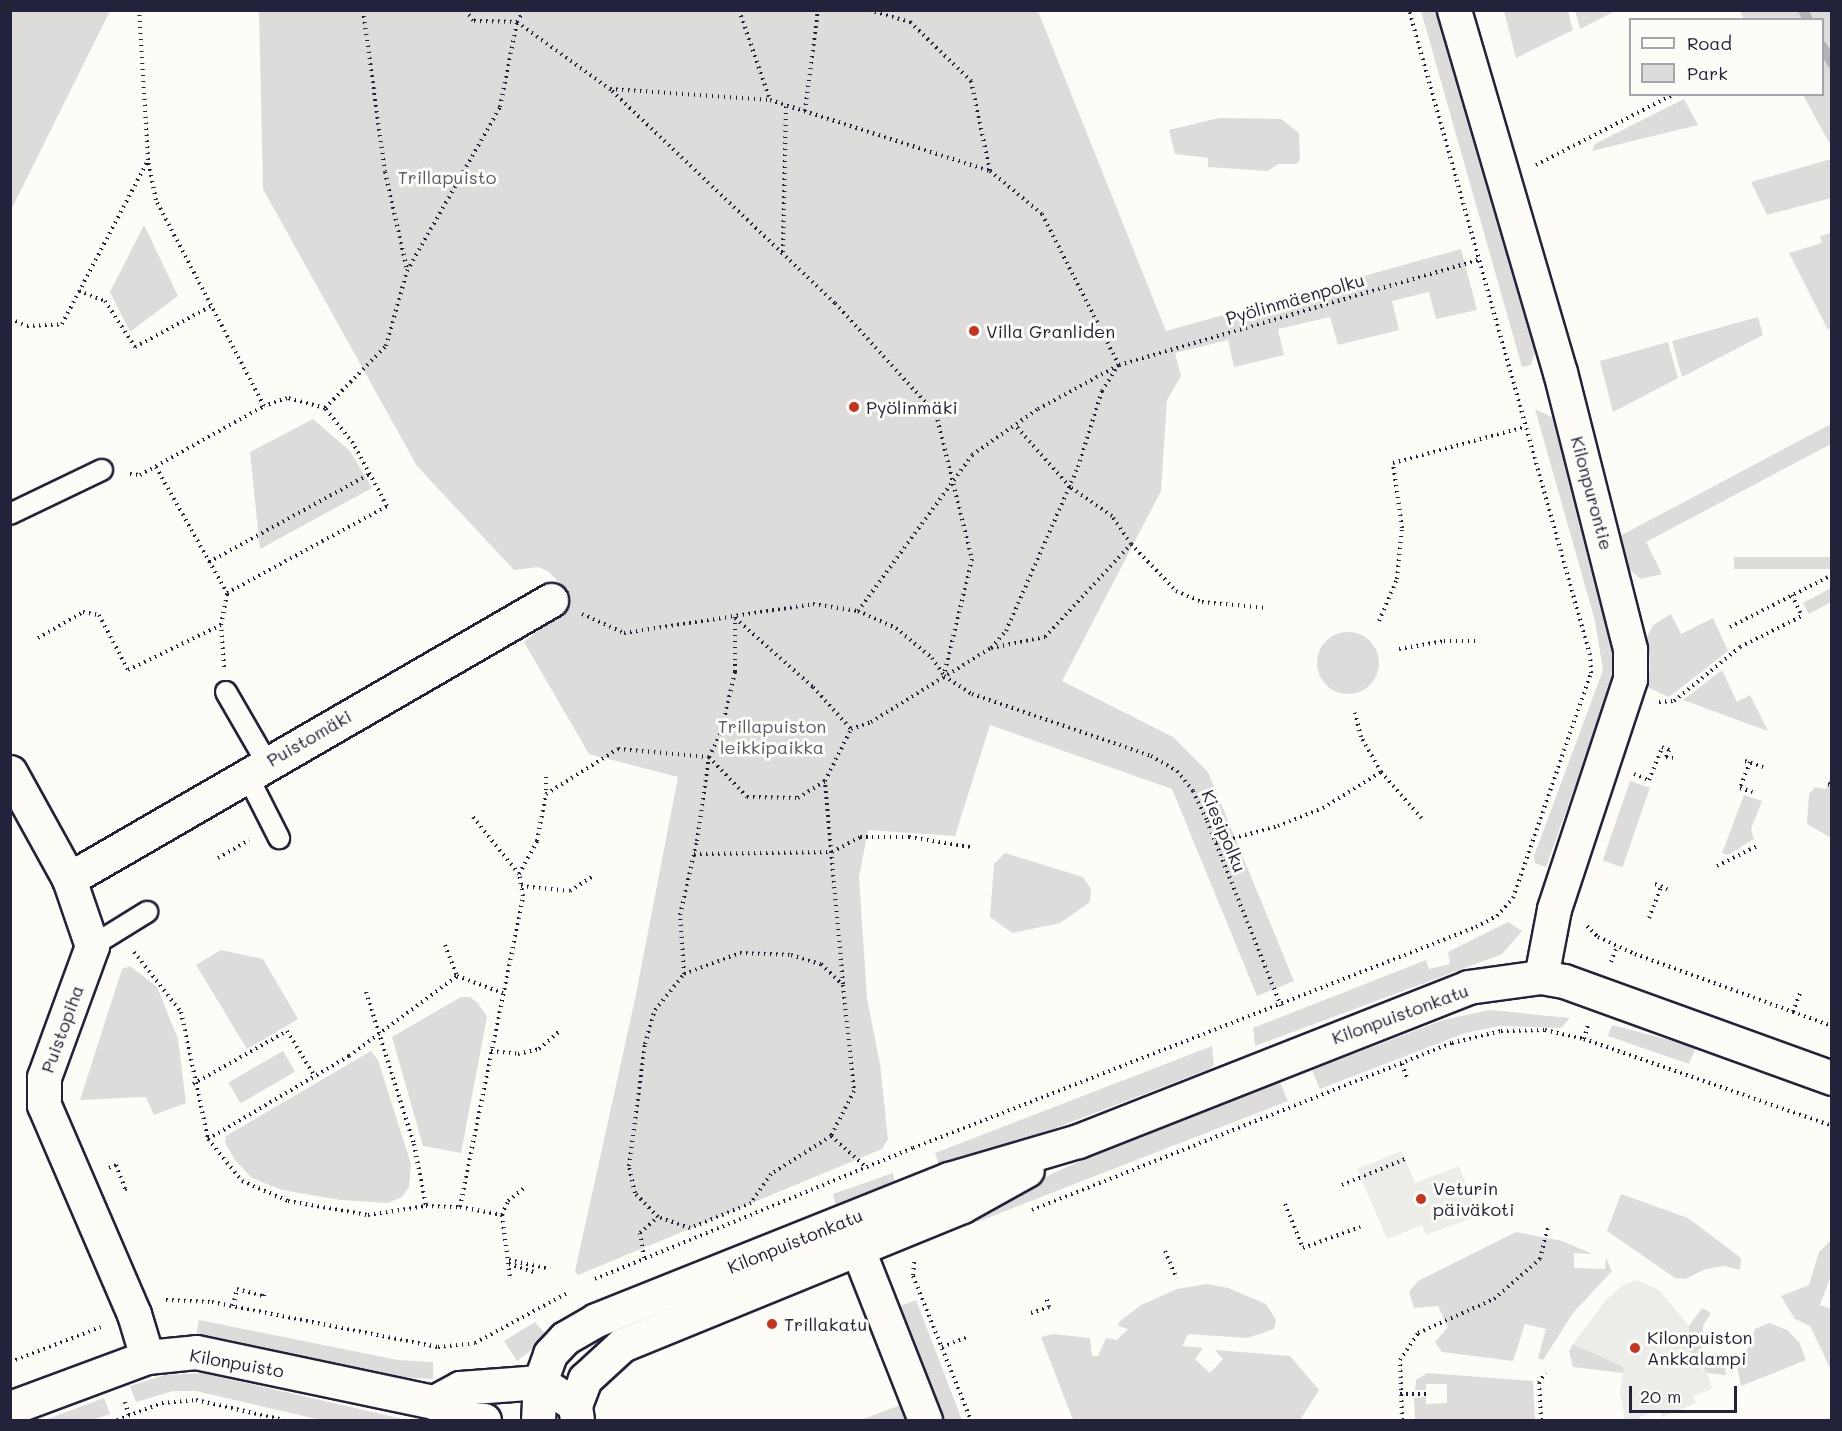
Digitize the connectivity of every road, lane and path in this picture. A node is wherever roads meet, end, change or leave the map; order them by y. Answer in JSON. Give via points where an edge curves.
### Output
{"nodes":[{"id":1,"x":139,"y":10,"type":"edge"},
{"id":2,"x":363,"y":10,"type":"edge"},
{"id":3,"x":465,"y":10,"type":"edge"},
{"id":4,"x":524,"y":10,"type":"edge"},
{"id":5,"x":739,"y":10,"type":"edge"},
{"id":6,"x":818,"y":10,"type":"edge"},
{"id":7,"x":868,"y":10,"type":"edge"},
{"id":8,"x":1409,"y":10,"type":"edge"},
{"id":9,"x":1454,"y":10,"type":"edge"},
{"id":10,"x":516,"y":22,"type":"junction"},
{"id":11,"x":610,"y":89,"type":"junction"},
{"id":12,"x":1670,"y":96,"type":"edge"},
{"id":13,"x":770,"y":100,"type":"junction"},
{"id":14,"x":786,"y":105,"type":"junction"},
{"id":15,"x":805,"y":111,"type":"junction"},
{"id":16,"x":148,"y":160,"type":"junction"},
{"id":17,"x":990,"y":171,"type":"junction"},
{"id":18,"x":1504,"y":174,"type":"junction"},
{"id":19,"x":783,"y":253,"type":"junction"},
{"id":20,"x":1479,"y":260,"type":"junction"},
{"id":21,"x":407,"y":271,"type":"junction"},
{"id":22,"x":79,"y":291,"type":"junction"},
{"id":23,"x":211,"y":306,"type":"junction"},
{"id":24,"x":10,"y":318,"type":"edge"},
{"id":25,"x":1119,"y":365,"type":"junction"},
{"id":26,"x":264,"y":406,"type":"junction"},
{"id":27,"x":325,"y":408,"type":"junction"},
{"id":28,"x":1015,"y":425,"type":"junction"},
{"id":29,"x":1525,"y":428,"type":"junction"},
{"id":30,"x":156,"y":467,"type":"junction"},
{"id":31,"x":102,"y":470,"type":"joint"},
{"id":32,"x":370,"y":474,"type":"junction"},
{"id":33,"x":955,"y":479,"type":"junction"},
{"id":34,"x":1070,"y":487,"type":"junction"},
{"id":35,"x":10,"y":514,"type":"edge"},
{"id":36,"x":1131,"y":543,"type":"junction"},
{"id":37,"x":209,"y":562,"type":"junction"},
{"id":38,"x":1832,"y":575,"type":"edge"},
{"id":39,"x":226,"y":593,"type":"junction"},
{"id":40,"x":1792,"y":595,"type":"junction"},
{"id":41,"x":551,"y":600,"type":"joint"},
{"id":42,"x":1267,"y":608,"type":"dead end"},
{"id":43,"x":858,"y":611,"type":"junction"},
{"id":44,"x":735,"y":617,"type":"junction"},
{"id":45,"x":1379,"y":621,"type":"dead end"},
{"id":46,"x":221,"y":625,"type":"junction"},
{"id":47,"x":1730,"y":627,"type":"dead end"},
{"id":48,"x":39,"y":638,"type":"dead end"},
{"id":49,"x":1478,"y":641,"type":"dead end"},
{"id":50,"x":991,"y":648,"type":"junction"},
{"id":51,"x":1399,"y":650,"type":"dead end"},
{"id":52,"x":944,"y":676,"type":"junction"},
{"id":53,"x":226,"y":692,"type":"joint"},
{"id":54,"x":1653,"y":703,"type":"dead end"},
{"id":55,"x":1355,"y":713,"type":"dead end"},
{"id":56,"x":851,"y":729,"type":"junction"},
{"id":57,"x":709,"y":758,"type":"junction"},
{"id":58,"x":1673,"y":758,"type":"dead end"},
{"id":59,"x":1762,"y":767,"type":"dead end"},
{"id":60,"x":257,"y":769,"type":"junction"},
{"id":61,"x":1381,"y":772,"type":"junction"},
{"id":62,"x":1630,"y":773,"type":"dead end"},
{"id":63,"x":546,"y":777,"type":"dead end"},
{"id":64,"x":825,"y":781,"type":"junction"},
{"id":65,"x":1752,"y":792,"type":"dead end"},
{"id":66,"x":15,"y":793,"type":"edge"},
{"id":67,"x":546,"y":794,"type":"junction"},
{"id":68,"x":473,"y":817,"type":"dead end"},
{"id":69,"x":1424,"y":821,"type":"dead end"},
{"id":70,"x":279,"y":838,"type":"dead end"},
{"id":71,"x":1216,"y":843,"type":"junction"},
{"id":72,"x":1757,"y":846,"type":"dead end"},
{"id":73,"x":970,"y":848,"type":"dead end"},
{"id":74,"x":832,"y":852,"type":"junction"},
{"id":75,"x":694,"y":854,"type":"junction"},
{"id":76,"x":1718,"y":866,"type":"dead end"},
{"id":77,"x":519,"y":874,"type":"junction"},
{"id":78,"x":593,"y":876,"type":"dead end"},
{"id":79,"x":69,"y":879,"type":"junction"},
{"id":80,"x":1655,"y":884,"type":"dead end"},
{"id":81,"x":521,"y":886,"type":"junction"},
{"id":82,"x":1661,"y":886,"type":"junction"},
{"id":83,"x":1667,"y":889,"type":"dead end"},
{"id":84,"x":1513,"y":898,"type":"junction"},
{"id":85,"x":1554,"y":909,"type":"junction"},
{"id":86,"x":147,"y":912,"type":"dead end"},
{"id":87,"x":1648,"y":918,"type":"dead end"},
{"id":88,"x":104,"y":939,"type":"junction"},
{"id":89,"x":445,"y":945,"type":"dead end"},
{"id":90,"x":684,"y":974,"type":"junction"},
{"id":91,"x":457,"y":976,"type":"junction"},
{"id":92,"x":1541,"y":977,"type":"junction"},
{"id":93,"x":843,"y":985,"type":"junction"},
{"id":94,"x":366,"y":992,"type":"dead end"},
{"id":95,"x":503,"y":993,"type":"junction"},
{"id":96,"x":1800,"y":993,"type":"dead end"},
{"id":97,"x":1281,"y":1006,"type":"junction"},
{"id":98,"x":1793,"y":1012,"type":"junction"},
{"id":99,"x":1832,"y":1026,"type":"edge"},
{"id":100,"x":560,"y":1031,"type":"dead end"},
{"id":101,"x":376,"y":1033,"type":"junction"},
{"id":102,"x":491,"y":1051,"type":"junction"},
{"id":103,"x":1402,"y":1064,"type":"junction"},
{"id":104,"x":314,"y":1075,"type":"junction"},
{"id":105,"x":1407,"y":1078,"type":"dead end"},
{"id":106,"x":1832,"y":1078,"type":"edge"},
{"id":107,"x":193,"y":1084,"type":"junction"},
{"id":108,"x":1832,"y":1126,"type":"edge"},
{"id":109,"x":831,"y":1136,"type":"junction"},
{"id":110,"x":208,"y":1139,"type":"junction"},
{"id":111,"x":1406,"y":1159,"type":"dead end"},
{"id":112,"x":866,"y":1167,"type":"junction"},
{"id":113,"x":108,"y":1168,"type":"dead end"},
{"id":114,"x":1342,"y":1185,"type":"dead end"},
{"id":115,"x":525,"y":1187,"type":"dead end"},
{"id":116,"x":130,"y":1188,"type":"dead end"},
{"id":117,"x":1285,"y":1204,"type":"dead end"},
{"id":118,"x":426,"y":1206,"type":"junction"},
{"id":119,"x":460,"y":1207,"type":"junction"},
{"id":120,"x":1029,"y":1211,"type":"dead end"},
{"id":121,"x":501,"y":1215,"type":"junction"},
{"id":122,"x":658,"y":1217,"type":"junction"},
{"id":123,"x":1360,"y":1227,"type":"dead end"},
{"id":124,"x":1548,"y":1227,"type":"dead end"},
{"id":125,"x":858,"y":1249,"type":"junction"},
{"id":126,"x":1165,"y":1251,"type":"dead end"},
{"id":127,"x":919,"y":1256,"type":"dead end"},
{"id":128,"x":644,"y":1258,"type":"junction"},
{"id":129,"x":509,"y":1262,"type":"junction"},
{"id":130,"x":914,"y":1262,"type":"junction"},
{"id":131,"x":550,"y":1269,"type":"dead end"},
{"id":132,"x":537,"y":1273,"type":"dead end"},
{"id":133,"x":510,"y":1278,"type":"dead end"},
{"id":134,"x":1177,"y":1279,"type":"dead end"},
{"id":135,"x":586,"y":1284,"type":"dead end"},
{"id":136,"x":576,"y":1289,"type":"dead end"},
{"id":137,"x":265,"y":1290,"type":"dead end"},
{"id":138,"x":1046,"y":1297,"type":"dead end"},
{"id":139,"x":233,"y":1306,"type":"junction"},
{"id":140,"x":1031,"y":1313,"type":"dead end"},
{"id":141,"x":135,"y":1314,"type":"junction"},
{"id":142,"x":968,"y":1337,"type":"dead end"},
{"id":143,"x":942,"y":1347,"type":"junction"},
{"id":144,"x":147,"y":1358,"type":"junction"},
{"id":145,"x":10,"y":1362,"type":"edge"},
{"id":146,"x":1545,"y":1373,"type":"dead end"},
{"id":147,"x":540,"y":1382,"type":"junction"},
{"id":148,"x":1400,"y":1394,"type":"junction"},
{"id":149,"x":1426,"y":1394,"type":"dead end"},
{"id":150,"x":434,"y":1402,"type":"junction"},
{"id":151,"x":10,"y":1408,"type":"edge"},
{"id":152,"x":576,"y":1413,"type":"edge"},
{"id":153,"x":117,"y":1420,"type":"edge"},
{"id":154,"x":284,"y":1420,"type":"edge"},
{"id":155,"x":484,"y":1420,"type":"edge"},
{"id":156,"x":540,"y":1420,"type":"edge"},
{"id":157,"x":925,"y":1420,"type":"edge"},
{"id":158,"x":971,"y":1420,"type":"edge"},
{"id":159,"x":1402,"y":1420,"type":"edge"},
{"id":160,"x":1541,"y":1420,"type":"edge"}],
"edges":[{"from":1,"to":16,"type":"path"},
{"from":2,"to":21,"type":"path","via":[[385,172]]},
{"from":3,"to":10,"type":"path","via":[[474,21]]},
{"from":4,"to":10,"type":"path"},
{"from":5,"to":13,"type":"path"},
{"from":6,"to":15,"type":"path"},
{"from":7,"to":17,"type":"path","via":[[910,22],[971,81]]},
{"from":8,"to":20,"type":"path"},
{"from":9,"to":18,"type":"street","name":"Kilonpurontie"},
{"from":10,"to":11,"type":"path"},
{"from":10,"to":21,"type":"path","via":[[500,107]]},
{"from":11,"to":13,"type":"path"},
{"from":11,"to":19,"type":"path"},
{"from":12,"to":18,"type":"path","via":[[1530,168]]},
{"from":13,"to":14,"type":"path"},
{"from":14,"to":15,"type":"path"},
{"from":14,"to":19,"type":"path"},
{"from":15,"to":17,"type":"path"},
{"from":16,"to":22,"type":"path"},
{"from":16,"to":23,"type":"path","via":[[156,200]]},
{"from":17,"to":25,"type":"path","via":[[1042,214]]},
{"from":18,"to":85,"type":"street","name":"Kilonpurontie","via":[[1560,372],[1630,650],[1630,680]]},
{"from":19,"to":33,"type":"path","via":[[836,303],[936,414]]},
{"from":20,"to":25,"type":"path","name":"Pyölinmäenpolku"},
{"from":20,"to":29,"type":"path"},
{"from":21,"to":27,"type":"path","via":[[386,346]]},
{"from":22,"to":23,"type":"path","via":[[105,301],[135,347]]},
{"from":22,"to":24,"type":"path","via":[[62,324],[27,326]]},
{"from":23,"to":26,"type":"path"},
{"from":25,"to":28,"type":"path","name":"Pyölinmäenpolku"},
{"from":25,"to":34,"type":"path","via":[[1102,391]]},
{"from":26,"to":27,"type":"path","via":[[287,398]]},
{"from":26,"to":30,"type":"path"},
{"from":27,"to":32,"type":"path","via":[[353,443]]},
{"from":28,"to":33,"type":"path","name":"Pyölinmäenpolku","via":[[972,455]]},
{"from":28,"to":34,"type":"path"},
{"from":29,"to":45,"type":"path","via":[[1393,463],[1402,528],[1397,579]]},
{"from":29,"to":84,"type":"path","via":[[1590,655],[1591,673]]},
{"from":30,"to":31,"type":"path","via":[[141,475]]},
{"from":30,"to":37,"type":"path"},
{"from":31,"to":35,"type":"lane"},
{"from":32,"to":37,"type":"path"},
{"from":32,"to":39,"type":"path","via":[[387,506]]},
{"from":33,"to":43,"type":"path","name":"Pyölinmäenpolku"},
{"from":33,"to":52,"type":"path","via":[[972,559]]},
{"from":34,"to":36,"type":"path","via":[[1112,516]]},
{"from":34,"to":50,"type":"path","via":[[1006,631]]},
{"from":36,"to":42,"type":"path","via":[[1176,591],[1202,602]]},
{"from":36,"to":50,"type":"path","via":[[1045,637]]},
{"from":37,"to":39,"type":"path"},
{"from":38,"to":40,"type":"path"},
{"from":39,"to":46,"type":"path"},
{"from":40,"to":47,"type":"path"},
{"from":40,"to":54,"type":"path","via":[[1802,616],[1740,647],[1674,700]]},
{"from":41,"to":44,"type":"path","name":"Kiesipolku","via":[[624,633]]},
{"from":41,"to":60,"type":"street","name":"Puistomäki"},
{"from":43,"to":44,"type":"path","name":"Kiesipolku","via":[[813,604]]},
{"from":43,"to":52,"type":"path","name":"Kiesipolku","via":[[896,628],[932,658]]},
{"from":44,"to":56,"type":"path","via":[[813,687]]},
{"from":44,"to":57,"type":"path","via":[[735,672],[721,732]]},
{"from":46,"to":48,"type":"path","via":[[128,669],[99,615],[83,612]]},
{"from":46,"to":53,"type":"path"},
{"from":49,"to":51,"type":"path","via":[[1444,640]]},
{"from":50,"to":52,"type":"path"},
{"from":52,"to":56,"type":"path","via":[[871,722]]},
{"from":52,"to":71,"type":"path","name":"Kiesipolku","via":[[972,694],[1151,756],[1177,771],[1192,791]]},
{"from":53,"to":60,"type":"lane"},
{"from":55,"to":61,"type":"path","via":[[1360,737]]},
{"from":56,"to":64,"type":"path"},
{"from":57,"to":64,"type":"path","via":[[747,797],[798,798]]},
{"from":57,"to":67,"type":"path","via":[[618,749]]},
{"from":57,"to":75,"type":"path"},
{"from":58,"to":62,"type":"path","via":[[1666,757],[1669,750],[1662,747],[1649,780]]},
{"from":59,"to":65,"type":"path","via":[[1747,762],[1740,788]]},
{"from":60,"to":70,"type":"lane"},
{"from":60,"to":79,"type":"street","name":"Puistomäki"},
{"from":61,"to":69,"type":"path"},
{"from":61,"to":71,"type":"path","via":[[1323,808],[1278,826]]},
{"from":63,"to":67,"type":"path"},
{"from":64,"to":74,"type":"path"},
{"from":66,"to":79,"type":"street"},
{"from":67,"to":77,"type":"path","via":[[537,841]]},
{"from":68,"to":77,"type":"path"},
{"from":71,"to":97,"type":"path","name":"Kiesipolku"},
{"from":72,"to":76,"type":"path"},
{"from":73,"to":74,"type":"path","via":[[909,837],[860,837]]},
{"from":74,"to":75,"type":"path"},
{"from":74,"to":93,"type":"path"},
{"from":75,"to":90,"type":"path","via":[[680,915]]},
{"from":77,"to":81,"type":"path"},
{"from":78,"to":81,"type":"path","via":[[570,891]]},
{"from":79,"to":88,"type":"street"},
{"from":80,"to":82,"type":"path"},
{"from":81,"to":95,"type":"path","via":[[523,896]]},
{"from":82,"to":83,"type":"path"},
{"from":82,"to":87,"type":"path"},
{"from":84,"to":85,"type":"path"},
{"from":84,"to":97,"type":"path","via":[[1497,916],[1476,927]]},
{"from":85,"to":92,"type":"street","name":"Kilonpurontie"},
{"from":85,"to":98,"type":"path","via":[[1580,918],[1598,937],[1635,954]]},
{"from":86,"to":88,"type":"lane"},
{"from":88,"to":107,"type":"path","via":[[181,1012]]},
{"from":88,"to":141,"type":"street","name":"Puistopiha","via":[[44,1077],[44,1105]]},
{"from":89,"to":91,"type":"path"},
{"from":90,"to":93,"type":"path","via":[[740,953],[791,954],[821,964]]},
{"from":90,"to":122,"type":"path","via":[[655,1010],[645,1044],[629,1166],[635,1193]]},
{"from":91,"to":95,"type":"path"},
{"from":91,"to":101,"type":"path"},
{"from":92,"to":106,"type":"street","name":"Kilonpuistonkatu","via":[[1598,991]]},
{"from":92,"to":125,"type":"street","name":"Kilonpuistonkatu","via":[[1468,987],[1078,1141],[949,1179]]},
{"from":93,"to":109,"type":"path","via":[[854,1091]]},
{"from":94,"to":101,"type":"path"},
{"from":95,"to":102,"type":"path"},
{"from":96,"to":98,"type":"path"},
{"from":97,"to":112,"type":"path"},
{"from":98,"to":99,"type":"path"},
{"from":100,"to":102,"type":"path","via":[[539,1049],[518,1054]]},
{"from":101,"to":104,"type":"path","via":[[349,1056]]},
{"from":101,"to":118,"type":"path","via":[[414,1144]]},
{"from":102,"to":119,"type":"path"},
{"from":103,"to":105,"type":"path"},
{"from":103,"to":108,"type":"path","via":[[1452,1043],[1501,1031],[1545,1030],[1584,1039]]},
{"from":103,"to":120,"type":"path"},
{"from":104,"to":107,"type":"path","via":[[287,1031]]},
{"from":104,"to":110,"type":"path"},
{"from":107,"to":110,"type":"path"},
{"from":109,"to":112,"type":"path"},
{"from":109,"to":122,"type":"path","via":[[771,1174],[751,1203],[690,1228]]},
{"from":110,"to":118,"type":"path","via":[[242,1181],[288,1201],[368,1215]]},
{"from":111,"to":114,"type":"path"},
{"from":112,"to":128,"type":"path"},
{"from":113,"to":116,"type":"path","via":[[116,1165],[125,1189]]},
{"from":115,"to":121,"type":"path","via":[[508,1201]]},
{"from":117,"to":123,"type":"path","via":[[1303,1248]]},
{"from":118,"to":119,"type":"path"},
{"from":119,"to":121,"type":"path"},
{"from":121,"to":129,"type":"path"},
{"from":122,"to":128,"type":"path","via":[[640,1233]]},
{"from":124,"to":148,"type":"path","via":[[1540,1260],[1494,1299],[1418,1333],[1400,1360]]},
{"from":125,"to":130,"type":"path"},
{"from":125,"to":147,"type":"street","name":"Kilonpuistonkatu","via":[[596,1320],[565,1338],[550,1354]]},
{"from":125,"to":152,"type":"street","name":"Kilonpuistonkatu","via":[[622,1345],[585,1379]]},
{"from":125,"to":157,"type":"street"},
{"from":126,"to":134,"type":"path"},
{"from":127,"to":130,"type":"path"},
{"from":128,"to":135,"type":"path"},
{"from":129,"to":131,"type":"path"},
{"from":129,"to":132,"type":"path"},
{"from":129,"to":133,"type":"path"},
{"from":130,"to":143,"type":"path","via":[[914,1276]]},
{"from":136,"to":139,"type":"path","via":[[475,1343],[438,1347]]},
{"from":137,"to":139,"type":"path","via":[[264,1296],[237,1289]]},
{"from":138,"to":140,"type":"path","via":[[1049,1307]]},
{"from":139,"to":141,"type":"path","via":[[165,1300]]},
{"from":141,"to":144,"type":"street","name":"Puistopiha"},
{"from":141,"to":145,"type":"path"},
{"from":142,"to":143,"type":"path"},
{"from":143,"to":158,"type":"path"},
{"from":144,"to":150,"type":"street","name":"Kilonpuisto","via":[[196,1352]]},
{"from":144,"to":151,"type":"street","name":"Kilonpuisto"},
{"from":146,"to":160,"type":"path","via":[[1539,1383]]},
{"from":147,"to":150,"type":"street","via":[[460,1388]]},
{"from":147,"to":152,"type":"street"},
{"from":147,"to":156,"type":"street","name":"Kilonpuistonkatu"},
{"from":148,"to":149,"type":"path"},
{"from":148,"to":159,"type":"path"},
{"from":150,"to":155,"type":"street","name":"Kilonpuisto","via":[[463,1420]]},
{"from":152,"to":156,"type":"street"},
{"from":153,"to":154,"type":"path","via":[[162,1403],[196,1400]]}]}
